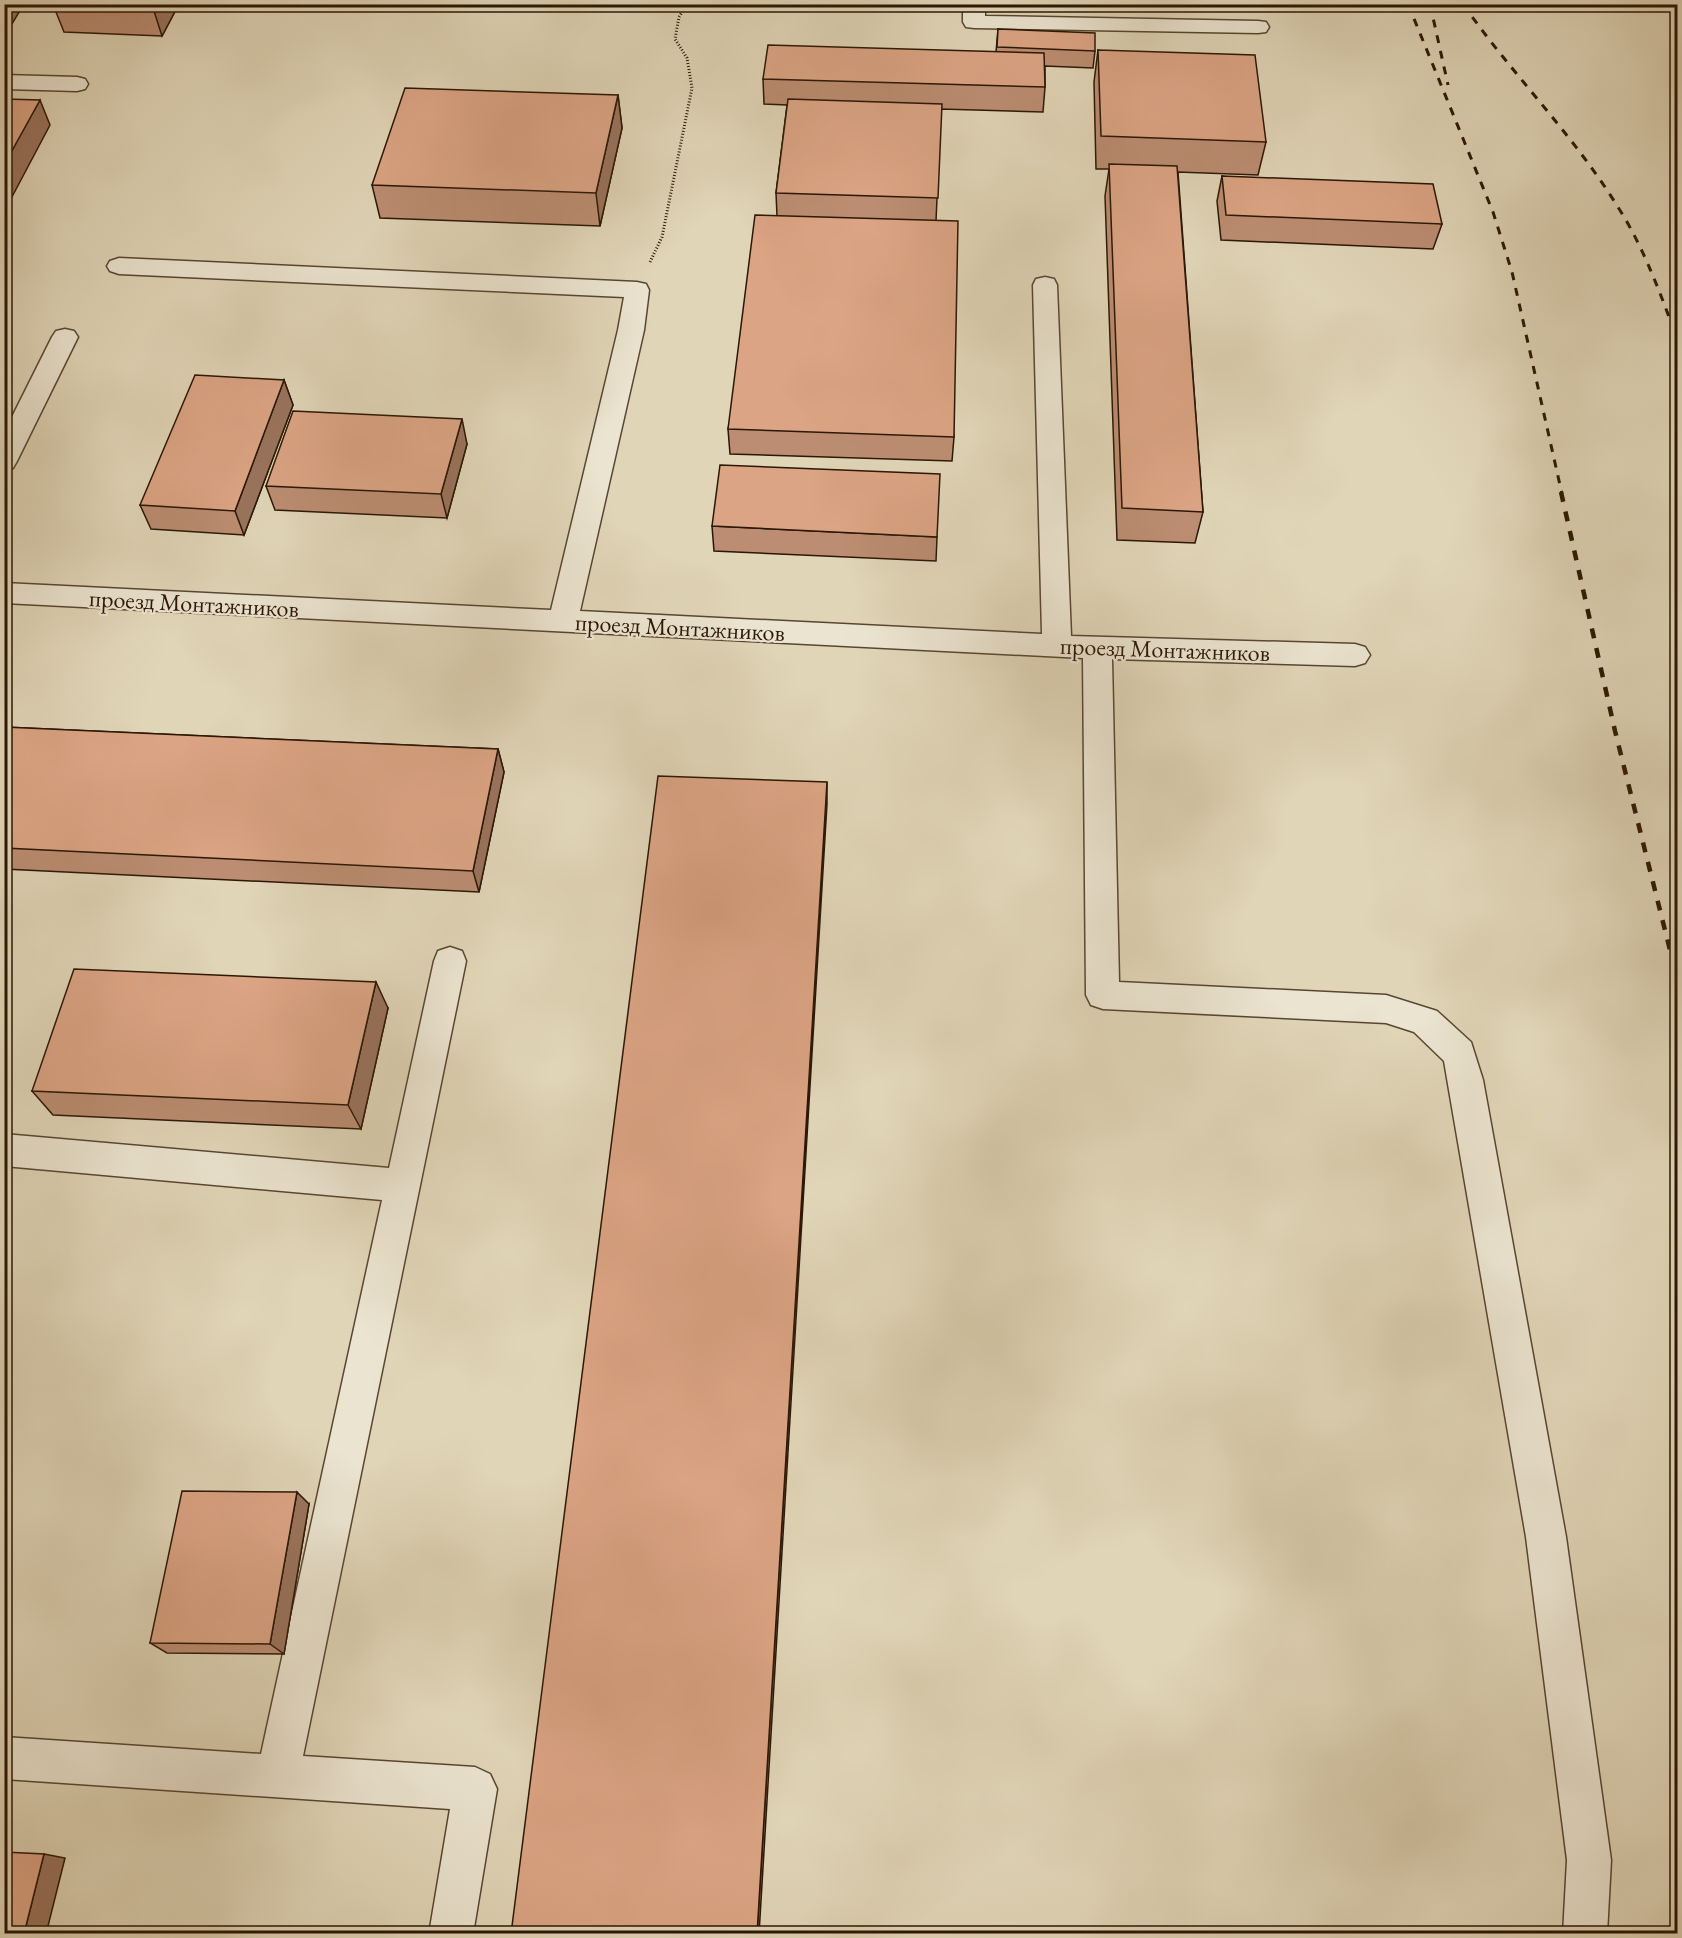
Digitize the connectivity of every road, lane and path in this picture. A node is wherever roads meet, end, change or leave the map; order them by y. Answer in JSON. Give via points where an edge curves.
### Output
{"nodes":[{"id":1,"x":687,"y":4,"type":"edge"},
{"id":2,"x":974,"y":4,"type":"edge"},
{"id":3,"x":1258,"y":27,"type":"dead end"},
{"id":4,"x":4,"y":82,"type":"edge"},
{"id":5,"x":77,"y":84,"type":"dead end"},
{"id":6,"x":119,"y":266,"type":"dead end"},
{"id":7,"x":1045,"y":285,"type":"dead end"},
{"id":8,"x":637,"y":290,"type":"junction"},
{"id":9,"x":65,"y":337,"type":"dead end"},
{"id":10,"x":4,"y":461,"type":"edge"},
{"id":11,"x":4,"y":593,"type":"edge"},
{"id":12,"x":563,"y":622,"type":"junction"},
{"id":13,"x":1057,"y":646,"type":"junction"},
{"id":14,"x":1097,"y":647,"type":"junction"},
{"id":15,"x":1355,"y":655,"type":"dead end"},
{"id":16,"x":450,"y":962,"type":"dead end"},
{"id":17,"x":4,"y":1150,"type":"edge"},
{"id":18,"x":403,"y":1186,"type":"junction"},
{"id":19,"x":4,"y":1758,"type":"edge"},
{"id":20,"x":278,"y":1776,"type":"junction"},
{"id":21,"x":451,"y":1934,"type":"edge"},
{"id":22,"x":1585,"y":1934,"type":"edge"}],
"edges":[{"from":1,"to":8,"type":"path","via":[[679,17],[675,39],[687,58],[692,88],[662,237]]},
{"from":2,"to":3,"type":"street","via":[[974,22]]},
{"from":4,"to":5,"type":"street"},
{"from":6,"to":8,"type":"street"},
{"from":7,"to":13,"type":"street"},
{"from":8,"to":12,"type":"street"},
{"from":9,"to":10,"type":"street"},
{"from":11,"to":12,"type":"street","name":"проезд Монтажников"},
{"from":12,"to":13,"type":"street","name":"проезд Монтажников"},
{"from":13,"to":14,"type":"street","name":"проезд Монтажников"},
{"from":14,"to":15,"type":"street","name":"проезд Монтажников"},
{"from":14,"to":22,"type":"street","via":[[1103,995],[1386,1009],[1425,1020],[1459,1053],[1546,1537],[1589,1860]]},
{"from":16,"to":18,"type":"street"},
{"from":17,"to":18,"type":"street"},
{"from":18,"to":20,"type":"street"},
{"from":19,"to":20,"type":"street"},
{"from":20,"to":21,"type":"street","via":[[475,1789]]}]}
